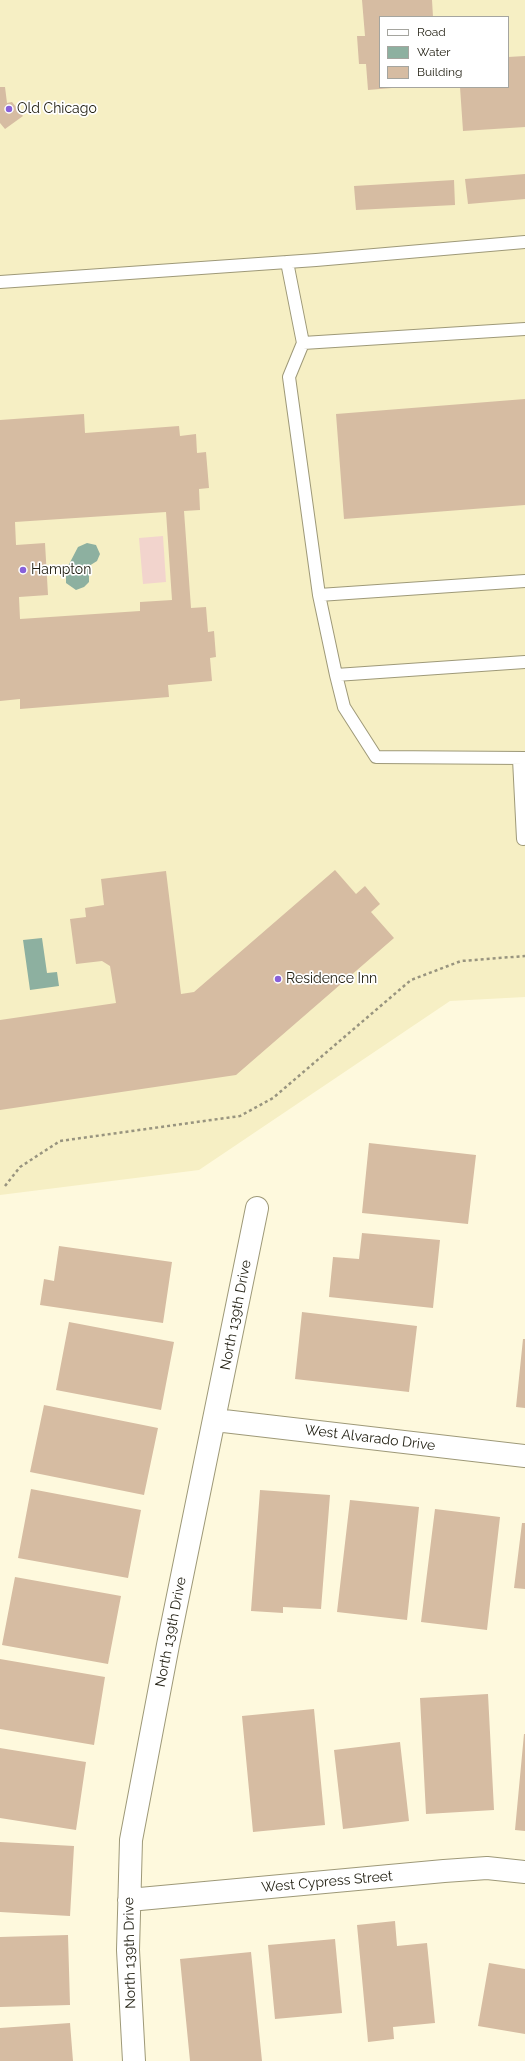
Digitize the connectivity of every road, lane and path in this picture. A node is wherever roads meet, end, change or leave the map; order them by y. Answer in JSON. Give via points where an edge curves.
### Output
{"nodes":[{"id":1,"x":525,"y":242,"type":"edge"},
{"id":2,"x":286,"y":262,"type":"junction"},
{"id":3,"x":0,"y":282,"type":"edge"},
{"id":4,"x":525,"y":329,"type":"edge"},
{"id":5,"x":303,"y":343,"type":"junction"},
{"id":6,"x":525,"y":581,"type":"edge"},
{"id":7,"x":319,"y":595,"type":"junction"},
{"id":8,"x":525,"y":662,"type":"edge"},
{"id":9,"x":336,"y":675,"type":"junction"},
{"id":10,"x":522,"y":758,"type":"edge"},
{"id":11,"x":523,"y":839,"type":"dead end"},
{"id":12,"x":525,"y":956,"type":"edge"},
{"id":13,"x":5,"y":1186,"type":"dead end"},
{"id":14,"x":257,"y":1208,"type":"dead end"},
{"id":15,"x":215,"y":1420,"type":"junction"},
{"id":16,"x":525,"y":1456,"type":"edge"},
{"id":17,"x":525,"y":1872,"type":"edge"},
{"id":18,"x":129,"y":1900,"type":"junction"},
{"id":19,"x":134,"y":2061,"type":"edge"}],
"edges":[{"from":1,"to":2,"type":"lane"},
{"from":2,"to":3,"type":"lane"},
{"from":2,"to":5,"type":"lane"},
{"from":4,"to":5,"type":"lane"},
{"from":5,"to":7,"type":"lane","via":[[289,377]]},
{"from":6,"to":7,"type":"lane"},
{"from":7,"to":9,"type":"lane"},
{"from":8,"to":9,"type":"lane"},
{"from":9,"to":10,"type":"lane","via":[[344,707],[376,757]]},
{"from":10,"to":11,"type":"lane"},
{"from":12,"to":13,"type":"path","via":[[461,961],[411,980],[273,1098],[240,1116],[60,1141],[20,1167]]},
{"from":14,"to":15,"type":"street","name":"North 139th Drive"},
{"from":15,"to":16,"type":"street","name":"West Alvarado Drive"},
{"from":15,"to":18,"type":"street","name":"North 139th Drive","via":[[131,1840]]},
{"from":17,"to":18,"type":"street","name":"West Cypress Street","via":[[487,1868],[458,1870]]},
{"from":18,"to":19,"type":"street","name":"North 139th Drive","via":[[128,1950]]}]}
